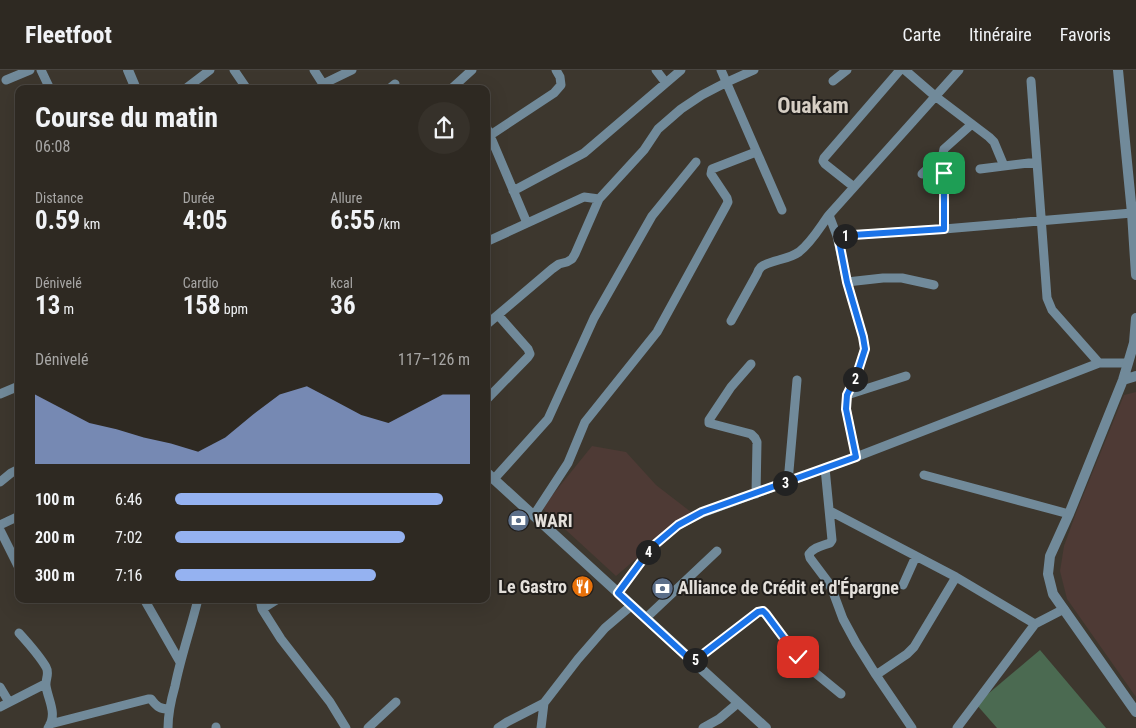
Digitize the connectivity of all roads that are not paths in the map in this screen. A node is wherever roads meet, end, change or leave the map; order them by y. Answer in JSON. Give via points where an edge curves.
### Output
{"nodes":[{"id":1,"x":30,"y":70,"type":"edge"},
{"id":2,"x":41,"y":70,"type":"edge"},
{"id":3,"x":128,"y":70,"type":"edge"},
{"id":4,"x":210,"y":70,"type":"edge"},
{"id":5,"x":234,"y":70,"type":"edge"},
{"id":6,"x":314,"y":70,"type":"edge"},
{"id":7,"x":352,"y":70,"type":"edge"},
{"id":8,"x":472,"y":70,"type":"edge"},
{"id":9,"x":556,"y":70,"type":"edge"},
{"id":10,"x":656,"y":70,"type":"edge"},
{"id":11,"x":681,"y":70,"type":"edge"},
{"id":12,"x":721,"y":70,"type":"edge"},
{"id":13,"x":754,"y":70,"type":"edge"},
{"id":14,"x":847,"y":70,"type":"edge"},
{"id":15,"x":900,"y":70,"type":"edge"},
{"id":16,"x":904,"y":70,"type":"edge"},
{"id":17,"x":959,"y":70,"type":"edge"},
{"id":18,"x":1118,"y":70,"type":"edge"},
{"id":19,"x":6,"y":80,"type":"dead end"},
{"id":20,"x":460,"y":80,"type":"junction"},
{"id":21,"x":833,"y":81,"type":"dead end"},
{"id":22,"x":1031,"y":81,"type":"dead end"},
{"id":23,"x":666,"y":83,"type":"junction"},
{"id":24,"x":725,"y":83,"type":"junction"},
{"id":25,"x":48,"y":85,"type":"edge"},
{"id":26,"x":134,"y":85,"type":"edge"},
{"id":27,"x":190,"y":85,"type":"edge"},
{"id":28,"x":244,"y":85,"type":"edge"},
{"id":29,"x":320,"y":85,"type":"edge"},
{"id":30,"x":322,"y":85,"type":"edge"},
{"id":31,"x":454,"y":85,"type":"edge"},
{"id":32,"x":463,"y":85,"type":"edge"},
{"id":33,"x":935,"y":96,"type":"junction"},
{"id":34,"x":972,"y":124,"type":"junction"},
{"id":35,"x":490,"y":136,"type":"edge"},
{"id":36,"x":490,"y":141,"type":"edge"},
{"id":37,"x":756,"y":152,"type":"junction"},
{"id":38,"x":943,"y":154,"type":"junction"},
{"id":39,"x":696,"y":162,"type":"dead end"},
{"id":40,"x":1038,"y":162,"type":"junction"},
{"id":41,"x":1004,"y":166,"type":"junction"},
{"id":42,"x":980,"y":169,"type":"dead end"},
{"id":43,"x":922,"y":174,"type":"dead end"},
{"id":44,"x":854,"y":187,"type":"junction"},
{"id":45,"x":513,"y":191,"type":"junction"},
{"id":46,"x":599,"y":199,"type":"junction"},
{"id":47,"x":782,"y":210,"type":"dead end"},
{"id":48,"x":1132,"y":213,"type":"junction"},
{"id":49,"x":829,"y":215,"type":"junction"},
{"id":50,"x":1041,"y":221,"type":"junction"},
{"id":51,"x":527,"y":223,"type":"junction"},
{"id":52,"x":944,"y":229,"type":"junction"},
{"id":53,"x":838,"y":236,"type":"junction"},
{"id":54,"x":490,"y":240,"type":"edge"},
{"id":55,"x":1136,"y":276,"type":"edge"},
{"id":56,"x":847,"y":282,"type":"junction"},
{"id":57,"x":934,"y":285,"type":"dead end"},
{"id":58,"x":498,"y":315,"type":"junction"},
{"id":59,"x":1136,"y":318,"type":"edge"},
{"id":60,"x":731,"y":321,"type":"dead end"},
{"id":61,"x":490,"y":322,"type":"edge"},
{"id":62,"x":1098,"y":363,"type":"junction"},
{"id":63,"x":751,"y":364,"type":"dead end"},
{"id":64,"x":1128,"y":364,"type":"junction"},
{"id":65,"x":906,"y":376,"type":"dead end"},
{"id":66,"x":1136,"y":376,"type":"edge"},
{"id":67,"x":797,"y":380,"type":"dead end"},
{"id":68,"x":1123,"y":380,"type":"junction"},
{"id":69,"x":15,"y":388,"type":"edge"},
{"id":70,"x":0,"y":394,"type":"edge"},
{"id":71,"x":847,"y":395,"type":"junction"},
{"id":72,"x":490,"y":396,"type":"edge"},
{"id":73,"x":856,"y":457,"type":"junction"},
{"id":74,"x":825,"y":468,"type":"junction"},
{"id":75,"x":15,"y":471,"type":"edge"},
{"id":76,"x":924,"y":475,"type":"dead end"},
{"id":77,"x":490,"y":476,"type":"edge"},
{"id":78,"x":0,"y":482,"type":"edge"},
{"id":79,"x":788,"y":482,"type":"junction"},
{"id":80,"x":756,"y":494,"type":"junction"},
{"id":81,"x":830,"y":511,"type":"junction"},
{"id":82,"x":1069,"y":514,"type":"junction"},
{"id":83,"x":534,"y":515,"type":"junction"},
{"id":84,"x":15,"y":518,"type":"edge"},
{"id":85,"x":0,"y":526,"type":"edge"},
{"id":86,"x":0,"y":530,"type":"edge"},
{"id":87,"x":717,"y":551,"type":"dead end"},
{"id":88,"x":916,"y":556,"type":"junction"},
{"id":89,"x":15,"y":560,"type":"edge"},
{"id":90,"x":956,"y":577,"type":"junction"},
{"id":91,"x":903,"y":585,"type":"dead end"},
{"id":92,"x":618,"y":593,"type":"junction"},
{"id":93,"x":146,"y":603,"type":"edge"},
{"id":94,"x":197,"y":603,"type":"edge"},
{"id":95,"x":261,"y":603,"type":"edge"},
{"id":96,"x":272,"y":603,"type":"edge"},
{"id":97,"x":632,"y":605,"type":"junction"},
{"id":98,"x":262,"y":609,"type":"junction"},
{"id":99,"x":1064,"y":609,"type":"junction"},
{"id":100,"x":646,"y":618,"type":"junction"},
{"id":101,"x":1035,"y":624,"type":"junction"},
{"id":102,"x":19,"y":634,"type":"dead end"},
{"id":103,"x":180,"y":662,"type":"junction"},
{"id":104,"x":693,"y":662,"type":"junction"},
{"id":105,"x":876,"y":676,"type":"junction"},
{"id":106,"x":45,"y":684,"type":"junction"},
{"id":107,"x":0,"y":687,"type":"edge"},
{"id":108,"x":841,"y":694,"type":"dead end"},
{"id":109,"x":396,"y":702,"type":"dead end"},
{"id":110,"x":544,"y":703,"type":"junction"},
{"id":111,"x":738,"y":703,"type":"junction"},
{"id":112,"x":4,"y":704,"type":"edge"},
{"id":113,"x":169,"y":709,"type":"junction"},
{"id":114,"x":1136,"y":712,"type":"edge"},
{"id":115,"x":49,"y":726,"type":"edge"},
{"id":116,"x":168,"y":728,"type":"edge"},
{"id":117,"x":346,"y":728,"type":"edge"},
{"id":118,"x":368,"y":728,"type":"edge"},
{"id":119,"x":498,"y":728,"type":"edge"},
{"id":120,"x":540,"y":728,"type":"edge"},
{"id":121,"x":703,"y":728,"type":"edge"},
{"id":122,"x":766,"y":728,"type":"edge"},
{"id":123,"x":912,"y":728,"type":"edge"},
{"id":124,"x":957,"y":728,"type":"edge"}],
"edges":[{"from":1,"to":19,"type":"street"},
{"from":2,"to":25,"type":"street"},
{"from":3,"to":26,"type":"street"},
{"from":4,"to":27,"type":"street"},
{"from":5,"to":28,"type":"street"},
{"from":6,"to":29,"type":"street"},
{"from":7,"to":30,"type":"street"},
{"from":8,"to":20,"type":"street"},
{"from":9,"to":35,"type":"street","via":[[561,85],[554,93]]},
{"from":10,"to":23,"type":"street"},
{"from":11,"to":23,"type":"street"},
{"from":12,"to":24,"type":"street"},
{"from":13,"to":24,"type":"street"},
{"from":14,"to":21,"type":"street"},
{"from":15,"to":44,"type":"street","via":[[824,158],[825,164]]},
{"from":16,"to":33,"type":"street"},
{"from":17,"to":33,"type":"street"},
{"from":18,"to":48,"type":"street"},
{"from":20,"to":31,"type":"street"},
{"from":20,"to":32,"type":"street"},
{"from":22,"to":40,"type":"street"},
{"from":23,"to":45,"type":"street","via":[[584,153]]},
{"from":24,"to":37,"type":"street"},
{"from":24,"to":46,"type":"street","via":[[681,108],[666,121]]},
{"from":33,"to":34,"type":"street"},
{"from":33,"to":44,"type":"street"},
{"from":34,"to":38,"type":"street","via":[[944,149]]},
{"from":34,"to":41,"type":"street","via":[[994,142]]},
{"from":36,"to":45,"type":"street"},
{"from":37,"to":47,"type":"street"},
{"from":37,"to":83,"type":"street","via":[[712,169],[711,174],[727,198],[726,206],[657,332],[585,422],[568,463]]},
{"from":38,"to":43,"type":"street"},
{"from":38,"to":52,"type":"street"},
{"from":39,"to":77,"type":"street","via":[[652,216],[594,318],[548,419]]},
{"from":40,"to":41,"type":"street"},
{"from":40,"to":50,"type":"street"},
{"from":41,"to":42,"type":"street"},
{"from":44,"to":49,"type":"street"},
{"from":45,"to":51,"type":"street"},
{"from":46,"to":51,"type":"street","via":[[584,197]]},
{"from":46,"to":58,"type":"street","via":[[572,259],[552,269]]},
{"from":48,"to":50,"type":"street"},
{"from":48,"to":55,"type":"street"},
{"from":49,"to":53,"type":"street"},
{"from":49,"to":60,"type":"street","via":[[798,252],[761,267]]},
{"from":50,"to":52,"type":"street"},
{"from":50,"to":62,"type":"street","via":[[1047,298],[1052,310]]},
{"from":51,"to":54,"type":"street"},
{"from":52,"to":53,"type":"street"},
{"from":53,"to":56,"type":"street"},
{"from":56,"to":57,"type":"street","via":[[902,278]]},
{"from":56,"to":71,"type":"street","via":[[865,349]]},
{"from":58,"to":61,"type":"street"},
{"from":58,"to":72,"type":"street","via":[[530,354]]},
{"from":59,"to":64,"type":"street"},
{"from":62,"to":64,"type":"street"},
{"from":62,"to":73,"type":"street"},
{"from":63,"to":80,"type":"street","via":[[709,423],[756,438]]},
{"from":64,"to":68,"type":"street"},
{"from":65,"to":71,"type":"street"},
{"from":66,"to":68,"type":"street"},
{"from":67,"to":79,"type":"street"},
{"from":68,"to":82,"type":"street"},
{"from":69,"to":70,"type":"street"},
{"from":71,"to":73,"type":"street","via":[[846,409]]},
{"from":73,"to":74,"type":"street"},
{"from":74,"to":79,"type":"street"},
{"from":74,"to":81,"type":"street"},
{"from":75,"to":78,"type":"street"},
{"from":76,"to":82,"type":"street"},
{"from":77,"to":83,"type":"street"},
{"from":79,"to":80,"type":"street"},
{"from":80,"to":92,"type":"street","via":[[702,512],[678,525],[652,547]]},
{"from":81,"to":88,"type":"street"},
{"from":81,"to":105,"type":"street","via":[[832,540],[830,544],[816,548],[809,554],[810,558],[834,592],[843,619]]},
{"from":82,"to":99,"type":"street","via":[[1050,556],[1048,574],[1053,594]]},
{"from":83,"to":92,"type":"street"},
{"from":84,"to":85,"type":"street"},
{"from":86,"to":89,"type":"street"},
{"from":87,"to":100,"type":"street"},
{"from":88,"to":90,"type":"street"},
{"from":88,"to":91,"type":"street"},
{"from":90,"to":101,"type":"street"},
{"from":90,"to":105,"type":"street","via":[[914,647]]},
{"from":92,"to":97,"type":"street"},
{"from":93,"to":103,"type":"street"},
{"from":94,"to":103,"type":"street"},
{"from":95,"to":98,"type":"street"},
{"from":96,"to":98,"type":"street"},
{"from":97,"to":100,"type":"street"},
{"from":97,"to":110,"type":"street","via":[[605,628]]},
{"from":98,"to":117,"type":"street"},
{"from":99,"to":101,"type":"street"},
{"from":99,"to":114,"type":"street"},
{"from":100,"to":104,"type":"street"},
{"from":101,"to":124,"type":"street"},
{"from":102,"to":106,"type":"street","via":[[48,669]]},
{"from":103,"to":113,"type":"street"},
{"from":104,"to":108,"type":"street","via":[[763,611],[802,662]]},
{"from":104,"to":111,"type":"street"},
{"from":105,"to":123,"type":"street"},
{"from":106,"to":112,"type":"street"},
{"from":106,"to":115,"type":"street","via":[[53,711]]},
{"from":107,"to":112,"type":"street"},
{"from":109,"to":118,"type":"street"},
{"from":110,"to":119,"type":"street"},
{"from":110,"to":120,"type":"street"},
{"from":111,"to":121,"type":"street"},
{"from":111,"to":122,"type":"street"},
{"from":113,"to":115,"type":"street","via":[[157,707],[148,699]]},
{"from":113,"to":116,"type":"street"}]}
